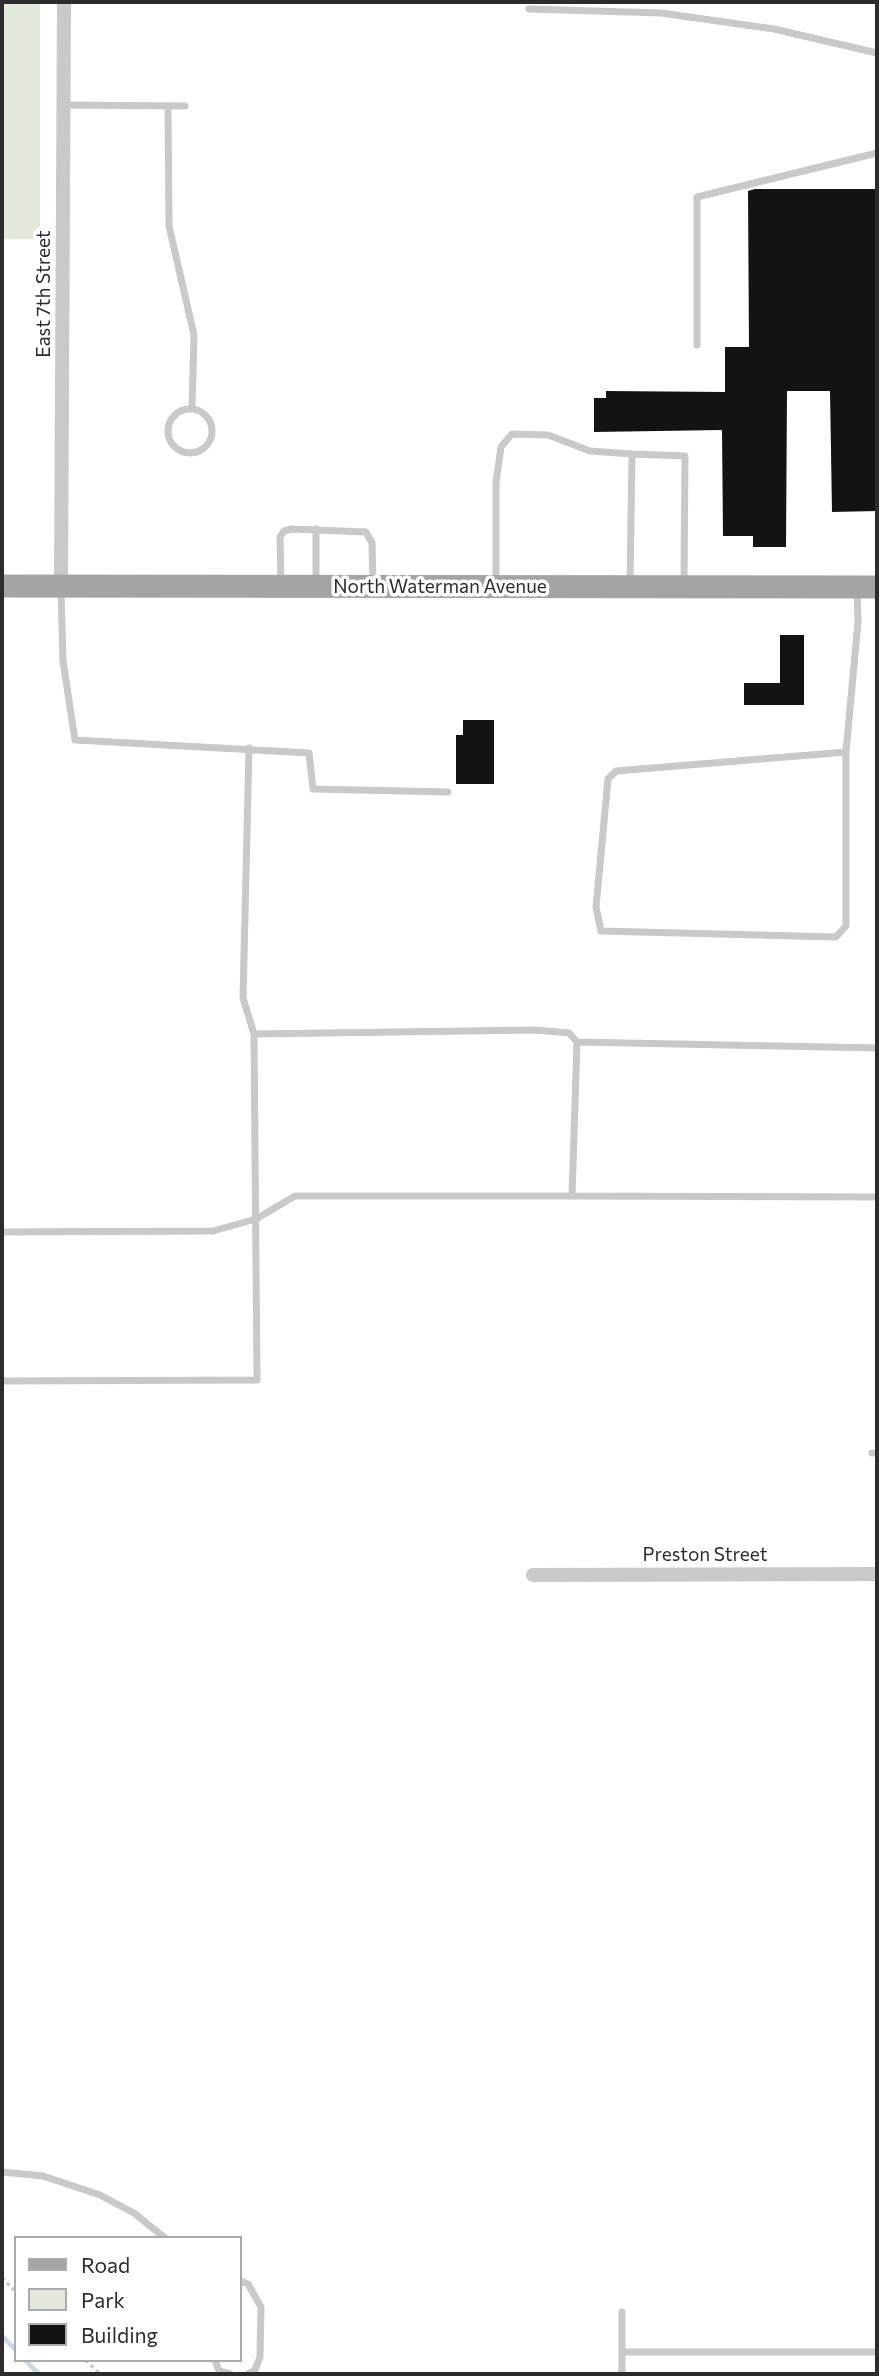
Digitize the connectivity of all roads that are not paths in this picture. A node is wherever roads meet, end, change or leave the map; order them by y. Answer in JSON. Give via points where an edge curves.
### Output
{"nodes":[{"id":1,"x":64,"y":2,"type":"edge"},
{"id":2,"x":529,"y":9,"type":"dead end"},
{"id":3,"x":877,"y":53,"type":"edge"},
{"id":4,"x":64,"y":105,"type":"junction"},
{"id":5,"x":168,"y":106,"type":"junction"},
{"id":6,"x":185,"y":106,"type":"dead end"},
{"id":7,"x":877,"y":153,"type":"edge"},
{"id":8,"x":697,"y":345,"type":"dead end"},
{"id":9,"x":192,"y":409,"type":"junction"},
{"id":10,"x":632,"y":454,"type":"junction"},
{"id":11,"x":316,"y":529,"type":"junction"},
{"id":12,"x":2,"y":586,"type":"edge"},
{"id":13,"x":61,"y":586,"type":"junction"},
{"id":14,"x":281,"y":587,"type":"junction"},
{"id":15,"x":317,"y":587,"type":"junction"},
{"id":16,"x":373,"y":587,"type":"junction"},
{"id":17,"x":496,"y":587,"type":"junction"},
{"id":18,"x":630,"y":587,"type":"junction"},
{"id":19,"x":684,"y":587,"type":"junction"},
{"id":20,"x":867,"y":587,"type":"edge"},
{"id":21,"x":248,"y":748,"type":"junction"},
{"id":22,"x":846,"y":752,"type":"junction"},
{"id":23,"x":448,"y":792,"type":"dead end"},
{"id":24,"x":254,"y":1034,"type":"junction"},
{"id":25,"x":577,"y":1042,"type":"junction"},
{"id":26,"x":877,"y":1048,"type":"edge"},
{"id":27,"x":572,"y":1196,"type":"junction"},
{"id":28,"x":877,"y":1197,"type":"edge"},
{"id":29,"x":256,"y":1219,"type":"junction"},
{"id":30,"x":2,"y":1232,"type":"edge"},
{"id":31,"x":2,"y":1381,"type":"edge"},
{"id":32,"x":877,"y":1574,"type":"edge"},
{"id":33,"x":533,"y":1575,"type":"dead end"},
{"id":34,"x":2,"y":2172,"type":"edge"},
{"id":35,"x":163,"y":2236,"type":"edge"},
{"id":36,"x":242,"y":2282,"type":"edge"},
{"id":37,"x":622,"y":2312,"type":"dead end"},
{"id":38,"x":622,"y":2352,"type":"junction"},
{"id":39,"x":877,"y":2352,"type":"edge"},
{"id":40,"x":216,"y":2362,"type":"edge"},
{"id":41,"x":230,"y":2374,"type":"edge"},
{"id":42,"x":248,"y":2374,"type":"edge"},
{"id":43,"x":622,"y":2374,"type":"edge"}],
"edges":[{"from":1,"to":4,"type":"street","name":"East 7th Street"},
{"from":2,"to":3,"type":"lane","via":[[661,13],[774,29]]},
{"from":4,"to":5,"type":"lane"},
{"from":4,"to":13,"type":"street","name":"East 7th Street"},
{"from":5,"to":6,"type":"lane"},
{"from":5,"to":9,"type":"lane","via":[[169,226],[194,335]]},
{"from":7,"to":8,"type":"lane","via":[[697,197]]},
{"from":9,"to":9,"type":"lane","via":[[179,411],[168,429],[172,442],[189,453],[203,449],[212,436],[210,421]]},
{"from":10,"to":17,"type":"lane","via":[[590,451],[548,435],[512,434],[501,447],[496,482]]},
{"from":10,"to":18,"type":"lane"},
{"from":10,"to":19,"type":"lane","via":[[685,456]]},
{"from":11,"to":14,"type":"lane","via":[[292,529],[280,537]]},
{"from":11,"to":15,"type":"lane"},
{"from":11,"to":16,"type":"lane","via":[[366,532],[372,543]]},
{"from":12,"to":13,"type":"main road","name":"North Waterman Avenue"},
{"from":13,"to":14,"type":"main road","name":"North Waterman Avenue"},
{"from":13,"to":21,"type":"lane","via":[[63,661],[75,740]]},
{"from":14,"to":15,"type":"main road","name":"North Waterman Avenue"},
{"from":15,"to":16,"type":"main road","name":"North Waterman Avenue"},
{"from":16,"to":17,"type":"main road","name":"North Waterman Avenue"},
{"from":17,"to":18,"type":"main road","name":"North Waterman Avenue"},
{"from":18,"to":19,"type":"main road","name":"North Waterman Avenue"},
{"from":19,"to":20,"type":"main road","name":"North Waterman Avenue"},
{"from":20,"to":22,"type":"lane","via":[[858,622]]},
{"from":21,"to":23,"type":"lane","via":[[309,753],[313,789]]},
{"from":21,"to":24,"type":"lane","via":[[243,998]]},
{"from":22,"to":22,"type":"lane","via":[[846,926],[835,937],[601,931],[596,907],[608,779],[617,771]]},
{"from":24,"to":25,"type":"lane","via":[[536,1030],[569,1033]]},
{"from":24,"to":29,"type":"lane"},
{"from":25,"to":26,"type":"lane"},
{"from":25,"to":27,"type":"lane"},
{"from":27,"to":28,"type":"lane"},
{"from":27,"to":29,"type":"lane","via":[[295,1196]]},
{"from":29,"to":30,"type":"lane","via":[[213,1231]]},
{"from":29,"to":31,"type":"lane","via":[[257,1380]]},
{"from":32,"to":33,"type":"street","name":"Preston Street"},
{"from":34,"to":35,"type":"lane","via":[[43,2176],[100,2195],[134,2213]]},
{"from":36,"to":42,"type":"lane","via":[[261,2307],[260,2357],[256,2370]]},
{"from":37,"to":38,"type":"lane"},
{"from":38,"to":39,"type":"lane"},
{"from":38,"to":43,"type":"lane"},
{"from":40,"to":41,"type":"lane","via":[[219,2371]]}]}
